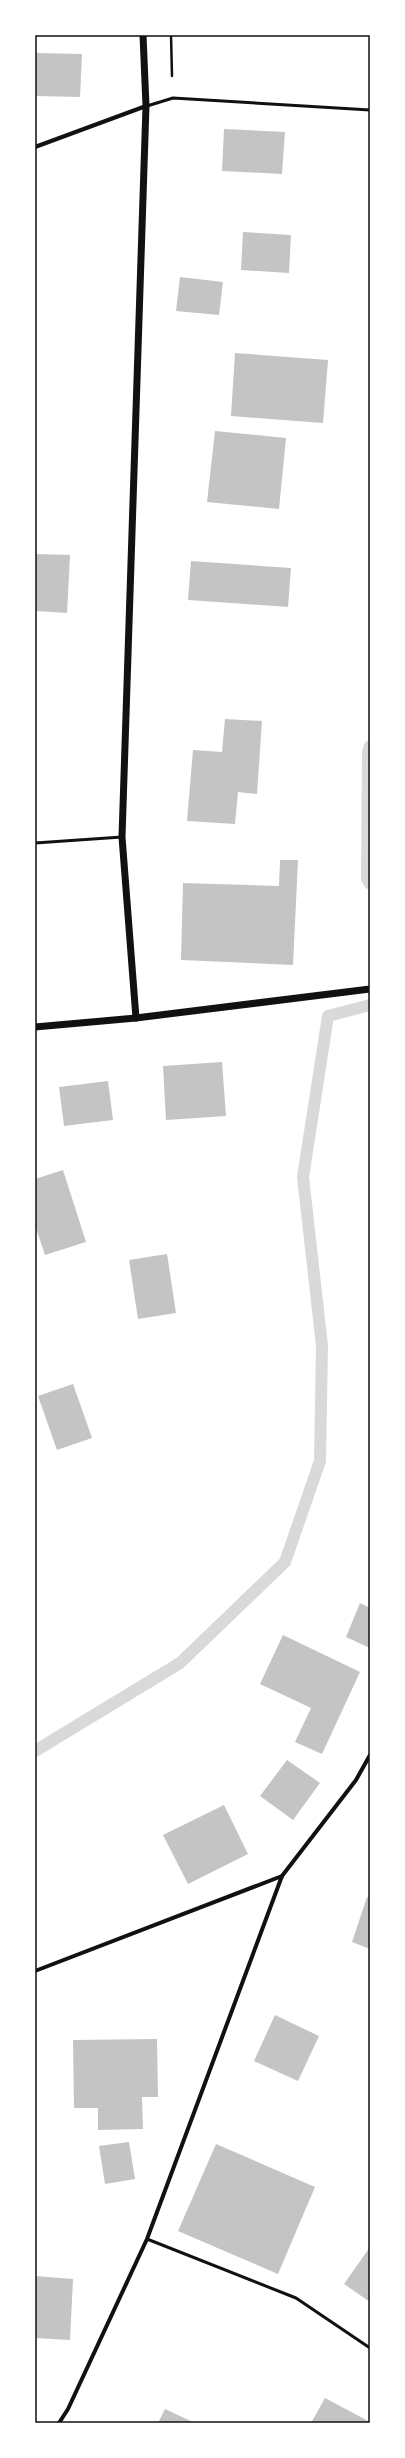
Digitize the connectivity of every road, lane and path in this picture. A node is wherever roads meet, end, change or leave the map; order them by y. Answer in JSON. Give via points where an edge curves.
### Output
{"nodes":[{"id":1,"x":143,"y":35,"type":"edge"},
{"id":2,"x":146,"y":106,"type":"junction"},
{"id":3,"x":370,"y":110,"type":"edge"},
{"id":4,"x":35,"y":148,"type":"edge"},
{"id":5,"x":122,"y":838,"type":"junction"},
{"id":6,"x":35,"y":843,"type":"edge"},
{"id":7,"x":367,"y":989,"type":"edge"},
{"id":8,"x":136,"y":1018,"type":"junction"},
{"id":9,"x":35,"y":1027,"type":"edge"},
{"id":10,"x":370,"y":1755,"type":"edge"},
{"id":11,"x":282,"y":1876,"type":"junction"},
{"id":12,"x":35,"y":1971,"type":"edge"},
{"id":13,"x":147,"y":2239,"type":"junction"},
{"id":14,"x":370,"y":2348,"type":"edge"},
{"id":15,"x":59,"y":2423,"type":"edge"}],
"edges":[{"from":1,"to":2,"type":"street"},
{"from":2,"to":3,"type":"lane","via":[[173,98]]},
{"from":2,"to":4,"type":"street"},
{"from":2,"to":5,"type":"street"},
{"from":5,"to":6,"type":"lane"},
{"from":5,"to":8,"type":"street"},
{"from":7,"to":8,"type":"street"},
{"from":8,"to":9,"type":"street"},
{"from":10,"to":11,"type":"street","via":[[356,1780]]},
{"from":11,"to":12,"type":"street"},
{"from":11,"to":13,"type":"street"},
{"from":13,"to":14,"type":"lane","via":[[296,2298]]},
{"from":13,"to":15,"type":"street","via":[[68,2409]]}]}
